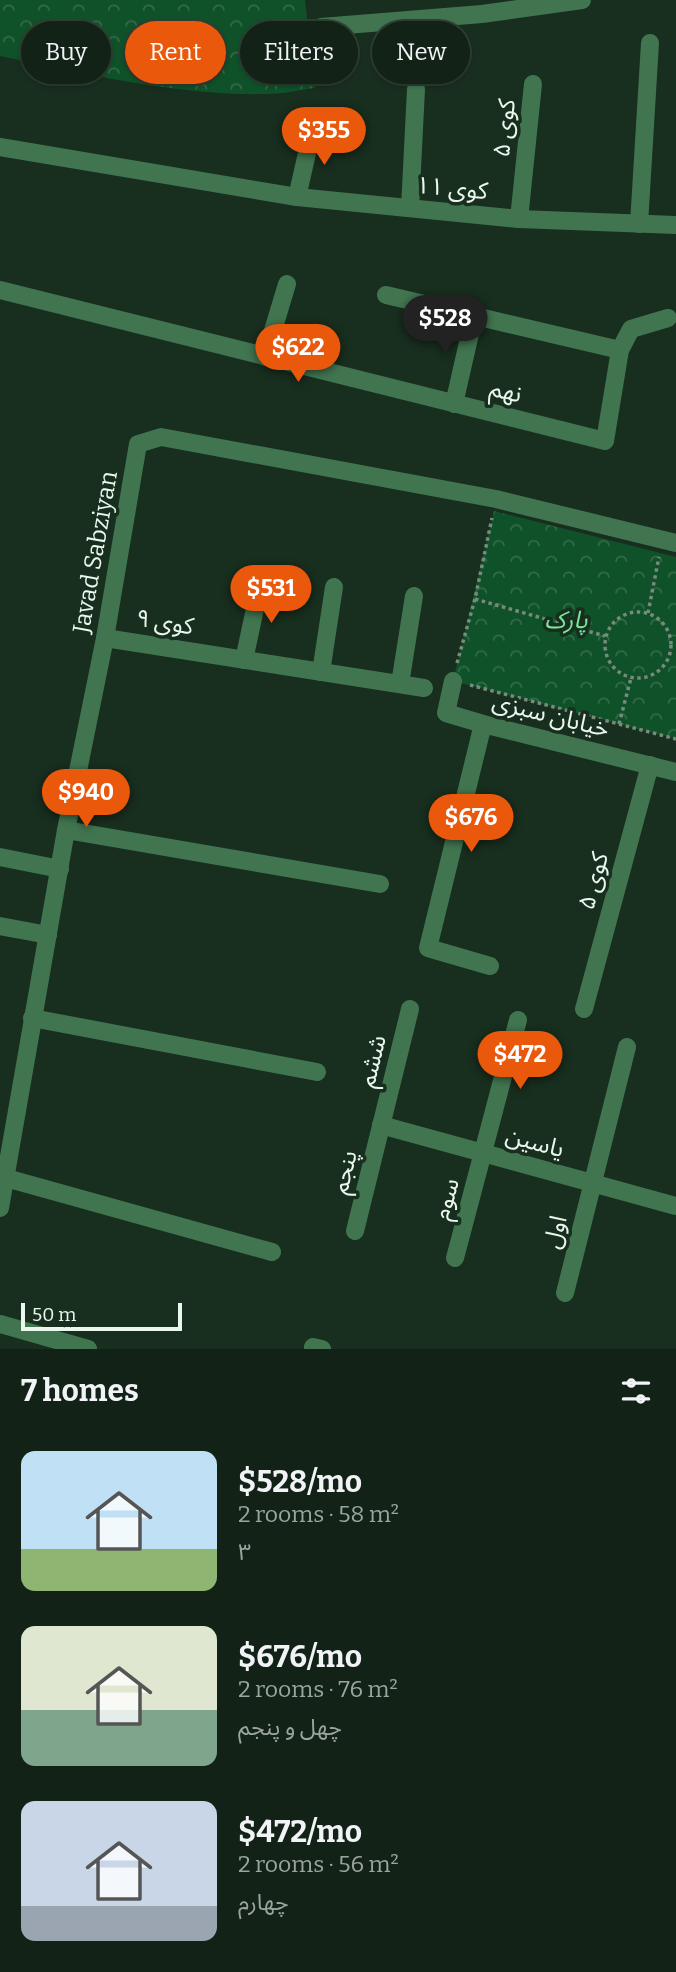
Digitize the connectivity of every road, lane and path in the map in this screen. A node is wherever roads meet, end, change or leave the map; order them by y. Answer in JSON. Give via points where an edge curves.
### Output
{"nodes":[{"id":1,"x":582,"y":0,"type":"edge"},
{"id":2,"x":481,"y":7,"type":"edge"},
{"id":3,"x":358,"y":22,"type":"edge"},
{"id":4,"x":650,"y":43,"type":"dead end"},
{"id":5,"x":533,"y":84,"type":"dead end"},
{"id":6,"x":416,"y":89,"type":"dead end"},
{"id":7,"x":313,"y":127,"type":"dead end"},
{"id":8,"x":0,"y":147,"type":"edge"},
{"id":9,"x":297,"y":198,"type":"junction"},
{"id":10,"x":411,"y":208,"type":"junction"},
{"id":11,"x":519,"y":219,"type":"junction"},
{"id":12,"x":639,"y":224,"type":"junction"},
{"id":13,"x":676,"y":225,"type":"edge"},
{"id":14,"x":287,"y":284,"type":"dead end"},
{"id":15,"x":0,"y":290,"type":"edge"},
{"id":16,"x":386,"y":295,"type":"dead end"},
{"id":17,"x":474,"y":316,"type":"junction"},
{"id":18,"x":668,"y":318,"type":"dead end"},
{"id":19,"x":620,"y":350,"type":"junction"},
{"id":20,"x":265,"y":356,"type":"junction"},
{"id":21,"x":454,"y":404,"type":"junction"},
{"id":22,"x":494,"y":511,"type":"dead end"},
{"id":23,"x":676,"y":543,"type":"edge"},
{"id":24,"x":660,"y":553,"type":"dead end"},
{"id":25,"x":261,"y":581,"type":"dead end"},
{"id":26,"x":334,"y":587,"type":"dead end"},
{"id":27,"x":414,"y":596,"type":"dead end"},
{"id":28,"x":475,"y":599,"type":"junction"},
{"id":29,"x":648,"y":614,"type":"junction"},
{"id":30,"x":605,"y":636,"type":"junction"},
{"id":31,"x":106,"y":638,"type":"junction"},
{"id":32,"x":668,"y":659,"type":"junction"},
{"id":33,"x":244,"y":660,"type":"junction"},
{"id":34,"x":676,"y":661,"type":"edge"},
{"id":35,"x":321,"y":672,"type":"junction"},
{"id":36,"x":631,"y":678,"type":"junction"},
{"id":37,"x":453,"y":681,"type":"junction"},
{"id":38,"x":400,"y":684,"type":"junction"},
{"id":39,"x":424,"y":688,"type":"dead end"},
{"id":40,"x":483,"y":724,"type":"junction"},
{"id":41,"x":619,"y":724,"type":"junction"},
{"id":42,"x":676,"y":739,"type":"edge"},
{"id":43,"x":650,"y":765,"type":"junction"},
{"id":44,"x":676,"y":772,"type":"edge"},
{"id":45,"x":66,"y":830,"type":"junction"},
{"id":46,"x":0,"y":857,"type":"edge"},
{"id":47,"x":60,"y":869,"type":"junction"},
{"id":48,"x":380,"y":884,"type":"dead end"},
{"id":49,"x":0,"y":926,"type":"edge"},
{"id":50,"x":48,"y":935,"type":"junction"},
{"id":51,"x":490,"y":966,"type":"dead end"},
{"id":52,"x":410,"y":1009,"type":"dead end"},
{"id":53,"x":584,"y":1009,"type":"dead end"},
{"id":54,"x":32,"y":1018,"type":"junction"},
{"id":55,"x":519,"y":1020,"type":"dead end"},
{"id":56,"x":627,"y":1047,"type":"dead end"},
{"id":57,"x":317,"y":1072,"type":"dead end"},
{"id":58,"x":381,"y":1125,"type":"junction"},
{"id":59,"x":484,"y":1153,"type":"junction"},
{"id":60,"x":6,"y":1178,"type":"junction"},
{"id":61,"x":593,"y":1183,"type":"junction"},
{"id":62,"x":676,"y":1206,"type":"edge"},
{"id":63,"x":0,"y":1208,"type":"edge"},
{"id":64,"x":355,"y":1231,"type":"dead end"},
{"id":65,"x":272,"y":1252,"type":"dead end"},
{"id":66,"x":455,"y":1258,"type":"dead end"},
{"id":67,"x":565,"y":1293,"type":"dead end"},
{"id":68,"x":0,"y":1324,"type":"edge"},
{"id":69,"x":88,"y":1349,"type":"edge"}],
"edges":[{"from":1,"to":2,"type":"street"},
{"from":2,"to":3,"type":"street"},
{"from":4,"to":12,"type":"street"},
{"from":5,"to":11,"type":"street","name":"کوی ۵"},
{"from":6,"to":10,"type":"street"},
{"from":7,"to":9,"type":"street"},
{"from":8,"to":9,"type":"street","name":"کوی ۱۱"},
{"from":9,"to":10,"type":"street","name":"کوی ۱۱"},
{"from":10,"to":11,"type":"street","name":"کوی ۱۱"},
{"from":11,"to":12,"type":"street","name":"کوی ۱۱"},
{"from":12,"to":13,"type":"street","name":"کوی ۱۱"},
{"from":14,"to":20,"type":"street"},
{"from":15,"to":20,"type":"street","name":"نهم"},
{"from":16,"to":17,"type":"street"},
{"from":17,"to":19,"type":"street"},
{"from":17,"to":21,"type":"street"},
{"from":18,"to":19,"type":"street","via":[[631,329]]},
{"from":19,"to":21,"type":"street","name":"نهم","via":[[605,441]]},
{"from":20,"to":21,"type":"street","name":"نهم"},
{"from":22,"to":28,"type":"path"},
{"from":23,"to":31,"type":"street","name":"Javad Sabziyan","via":[[496,499],[161,437],[138,444]]},
{"from":24,"to":29,"type":"path"},
{"from":25,"to":33,"type":"street"},
{"from":26,"to":35,"type":"street"},
{"from":27,"to":38,"type":"street"},
{"from":28,"to":30,"type":"path"},
{"from":28,"to":37,"type":"path"},
{"from":29,"to":30,"type":"path","via":[[638,611],[617,618]]},
{"from":29,"to":32,"type":"path","via":[[666,626],[671,648]]},
{"from":30,"to":36,"type":"path","via":[[612,667]]},
{"from":31,"to":33,"type":"street","name":"کوی ۹"},
{"from":31,"to":45,"type":"street","name":"Javad Sabziyan"},
{"from":32,"to":34,"type":"path"},
{"from":32,"to":36,"type":"path","via":[[653,675]]},
{"from":33,"to":35,"type":"street","name":"کوی ۹"},
{"from":35,"to":38,"type":"street","name":"کوی ۹"},
{"from":36,"to":41,"type":"path"},
{"from":37,"to":40,"type":"street","name":"خیابان سبزی","via":[[446,713]]},
{"from":37,"to":41,"type":"path"},
{"from":38,"to":39,"type":"street","name":"کوی ۹"},
{"from":40,"to":43,"type":"street","name":"خیابان سبزی"},
{"from":40,"to":51,"type":"street","via":[[428,948]]},
{"from":41,"to":42,"type":"path"},
{"from":43,"to":44,"type":"street","name":"خیابان سبزی"},
{"from":43,"to":53,"type":"street","name":"کوی ۵"},
{"from":45,"to":47,"type":"street","name":"Javad Sabziyan"},
{"from":45,"to":48,"type":"street"},
{"from":46,"to":47,"type":"street"},
{"from":47,"to":50,"type":"street","name":"Javad Sabziyan"},
{"from":49,"to":50,"type":"street"},
{"from":50,"to":54,"type":"street","name":"Javad Sabziyan"},
{"from":52,"to":58,"type":"street","name":"ششم"},
{"from":54,"to":57,"type":"street"},
{"from":54,"to":60,"type":"street","name":"Javad Sabziyan"},
{"from":55,"to":59,"type":"street","name":"سوم"},
{"from":56,"to":61,"type":"street","name":"اول"},
{"from":58,"to":59,"type":"street","name":"یاسین"},
{"from":58,"to":64,"type":"street","name":"پنجم"},
{"from":59,"to":61,"type":"street","name":"یاسین"},
{"from":59,"to":66,"type":"street","name":"سوم"},
{"from":60,"to":63,"type":"street","name":"Javad Sabziyan"},
{"from":60,"to":65,"type":"street"},
{"from":61,"to":62,"type":"street","name":"یاسین"},
{"from":61,"to":67,"type":"street","name":"اول"},
{"from":68,"to":69,"type":"street"}]}
